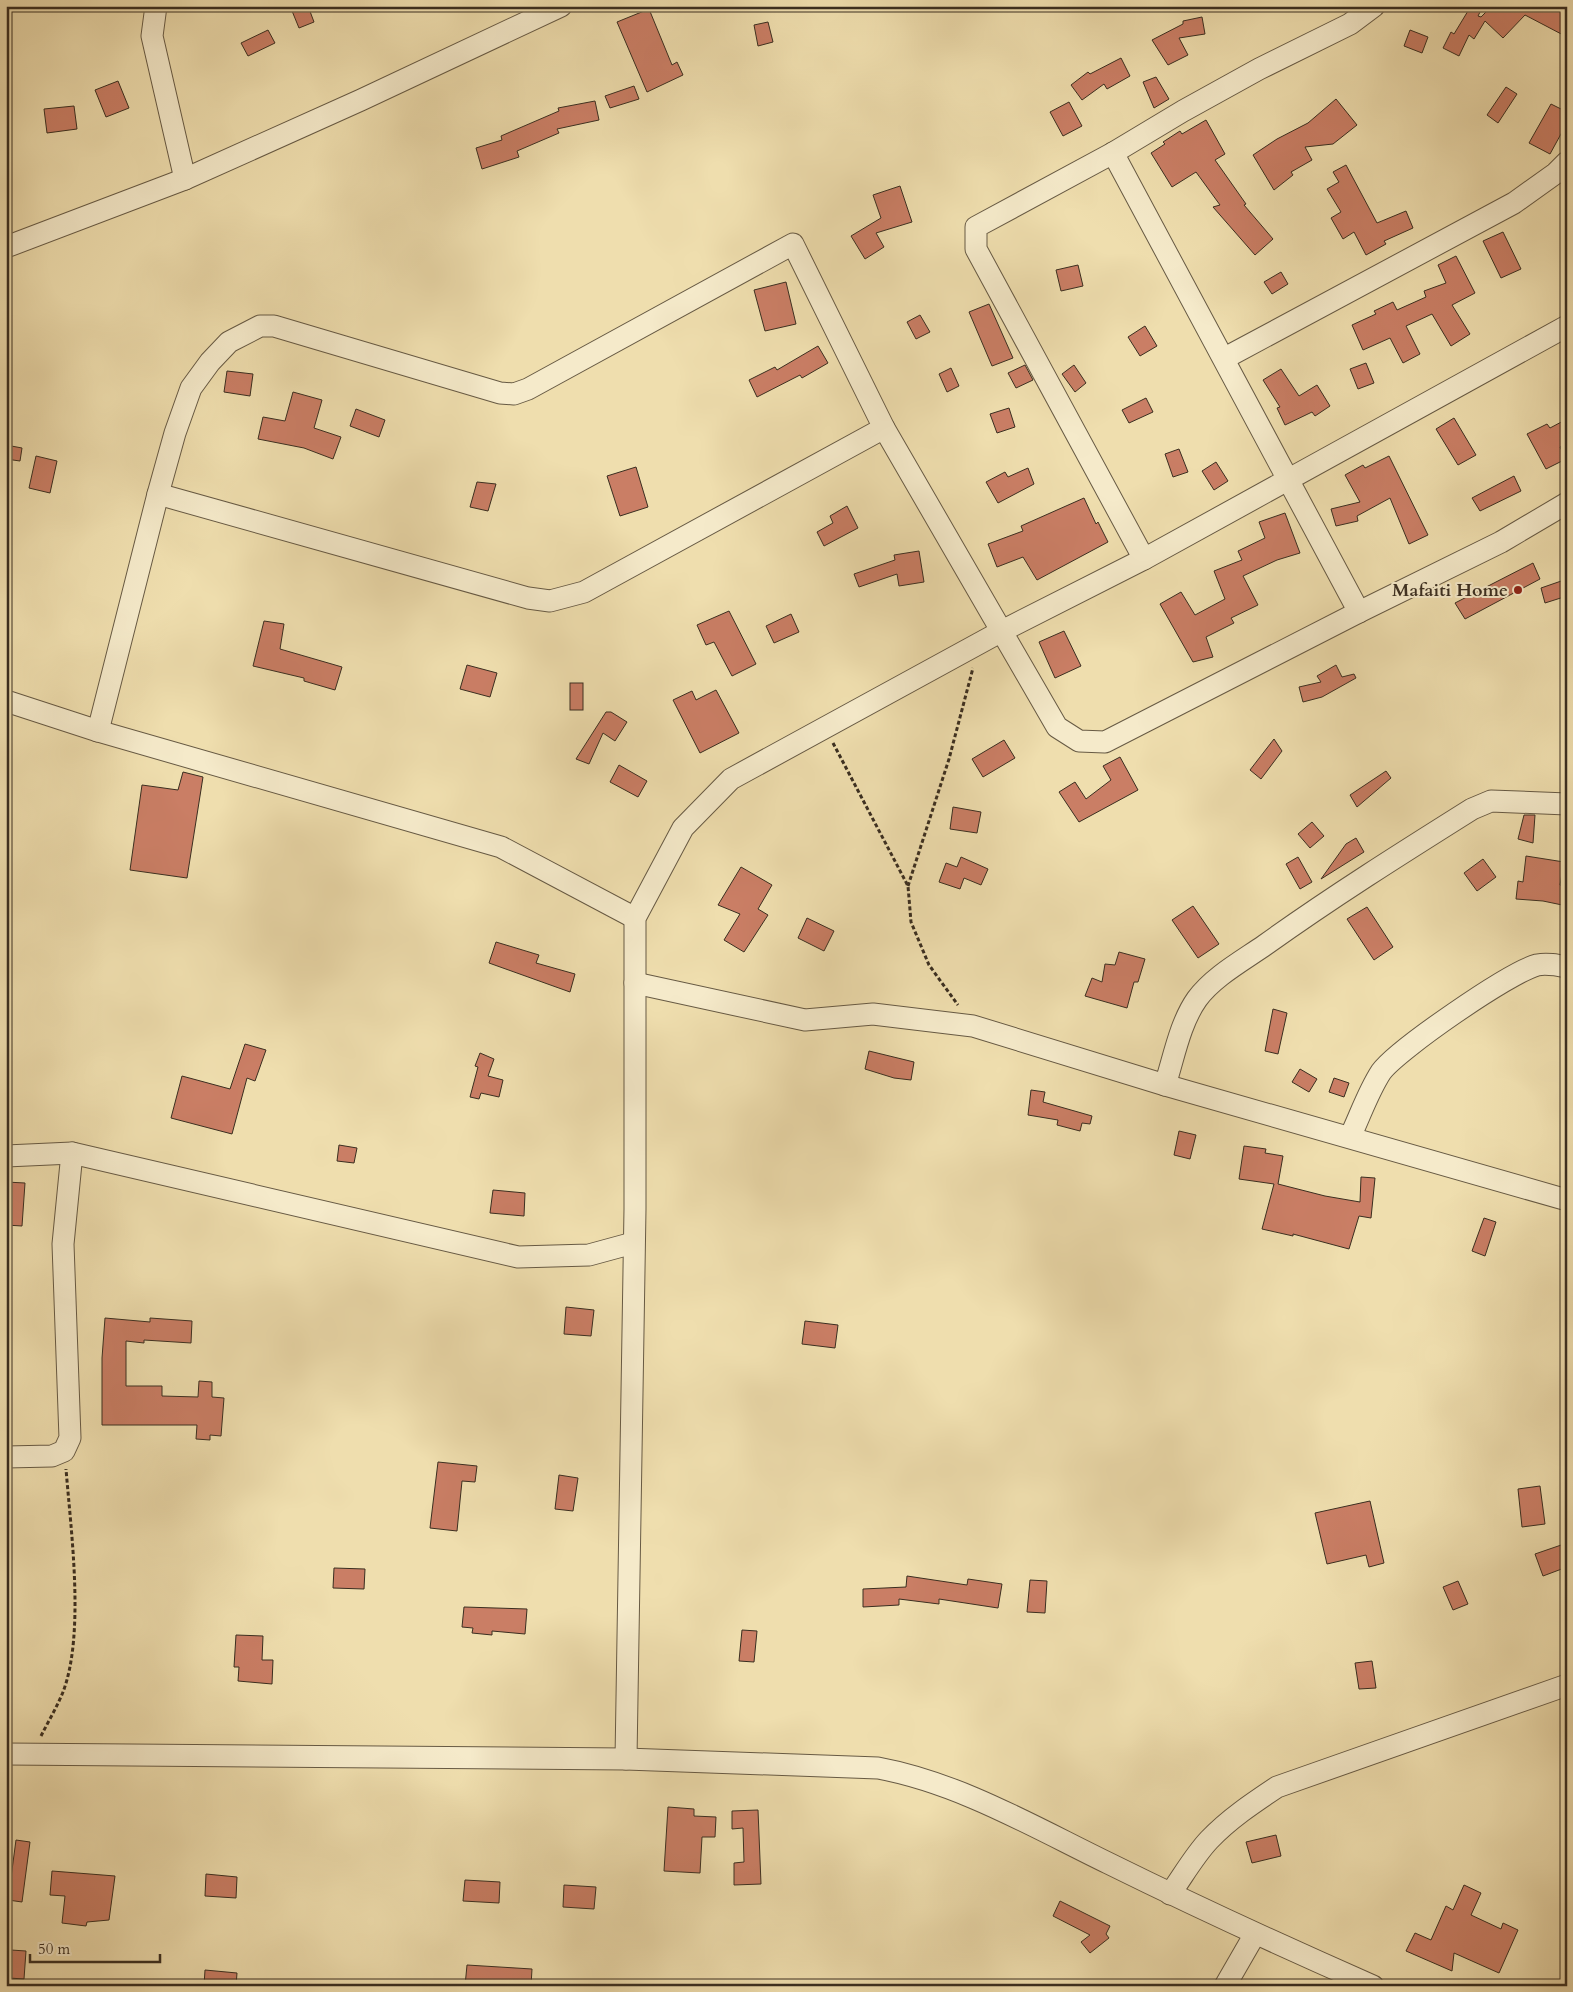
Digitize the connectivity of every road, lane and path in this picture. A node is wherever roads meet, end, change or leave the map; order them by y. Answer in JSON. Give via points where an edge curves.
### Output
{"nodes":[{"id":1,"x":156,"y":6,"type":"edge"},
{"id":2,"x":561,"y":6,"type":"edge"},
{"id":3,"x":1374,"y":6,"type":"edge"},
{"id":4,"x":1113,"y":153,"type":"junction"},
{"id":5,"x":1567,"y":162,"type":"edge"},
{"id":6,"x":185,"y":180,"type":"junction"},
{"id":7,"x":6,"y":247,"type":"edge"},
{"id":8,"x":1567,"y":326,"type":"edge"},
{"id":9,"x":1225,"y":358,"type":"junction"},
{"id":10,"x":884,"y":428,"type":"junction"},
{"id":11,"x":1286,"y":479,"type":"junction"},
{"id":12,"x":158,"y":494,"type":"junction"},
{"id":13,"x":1567,"y":504,"type":"edge"},
{"id":14,"x":1144,"y":559,"type":"junction"},
{"id":15,"x":1359,"y":612,"type":"junction"},
{"id":16,"x":1000,"y":632,"type":"junction"},
{"id":17,"x":980,"y":643,"type":"junction"},
{"id":18,"x":6,"y":701,"type":"edge"},
{"id":19,"x":824,"y":726,"type":"junction"},
{"id":20,"x":98,"y":731,"type":"junction"},
{"id":21,"x":1567,"y":804,"type":"edge"},
{"id":22,"x":908,"y":886,"type":"junction"},
{"id":23,"x":635,"y":918,"type":"junction"},
{"id":24,"x":1567,"y":967,"type":"edge"},
{"id":25,"x":635,"y":983,"type":"junction"},
{"id":26,"x":973,"y":1026,"type":"junction"},
{"id":27,"x":1165,"y":1084,"type":"junction"},
{"id":28,"x":1350,"y":1138,"type":"junction"},
{"id":29,"x":72,"y":1153,"type":"junction"},
{"id":30,"x":6,"y":1156,"type":"edge"},
{"id":31,"x":1567,"y":1200,"type":"edge"},
{"id":32,"x":633,"y":1243,"type":"junction"},
{"id":33,"x":64,"y":1451,"type":"junction"},
{"id":34,"x":6,"y":1457,"type":"edge"},
{"id":35,"x":1567,"y":1685,"type":"edge"},
{"id":36,"x":6,"y":1754,"type":"edge"},
{"id":37,"x":32,"y":1754,"type":"junction"},
{"id":38,"x":626,"y":1759,"type":"junction"},
{"id":39,"x":1170,"y":1894,"type":"junction"},
{"id":40,"x":1255,"y":1934,"type":"junction"},
{"id":41,"x":1224,"y":1986,"type":"edge"},
{"id":42,"x":1373,"y":1986,"type":"edge"}],
"edges":[{"from":1,"to":6,"type":"street","via":[[152,36]]},
{"from":2,"to":6,"type":"street"},
{"from":3,"to":4,"type":"street","via":[[1350,24],[1259,69]]},
{"from":4,"to":9,"type":"street"},
{"from":4,"to":14,"type":"street","via":[[977,226],[975,243]]},
{"from":5,"to":9,"type":"street","via":[[1514,203]]},
{"from":6,"to":7,"type":"street"},
{"from":8,"to":11,"type":"street"},
{"from":9,"to":11,"type":"street"},
{"from":10,"to":12,"type":"street","via":[[584,592],[550,601],[528,598]]},
{"from":10,"to":12,"type":"street","via":[[793,244],[514,394],[500,393],[274,326],[260,326],[229,342],[191,388]]},
{"from":10,"to":16,"type":"street"},
{"from":11,"to":14,"type":"street"},
{"from":11,"to":15,"type":"street"},
{"from":12,"to":20,"type":"street"},
{"from":13,"to":15,"type":"street","via":[[1501,542]]},
{"from":14,"to":16,"type":"street"},
{"from":15,"to":16,"type":"street","via":[[1105,742],[1079,741],[1057,727]]},
{"from":16,"to":17,"type":"street"},
{"from":17,"to":19,"type":"street"},
{"from":17,"to":22,"type":"path"},
{"from":18,"to":20,"type":"street"},
{"from":19,"to":22,"type":"path"},
{"from":19,"to":23,"type":"street","via":[[731,779],[683,828]]},
{"from":20,"to":23,"type":"street","via":[[501,847]]},
{"from":21,"to":27,"type":"street","via":[[1491,801],[1472,809],[1314,910],[1213,983],[1197,999],[1187,1017]]},
{"from":22,"to":26,"type":"path","via":[[911,922],[929,965]]},
{"from":23,"to":25,"type":"street"},
{"from":24,"to":28,"type":"street","via":[[1543,964],[1526,969],[1403,1050],[1381,1073]]},
{"from":25,"to":26,"type":"street","via":[[805,1020],[873,1014]]},
{"from":25,"to":32,"type":"street"},
{"from":26,"to":27,"type":"street"},
{"from":27,"to":28,"type":"street"},
{"from":28,"to":31,"type":"street"},
{"from":29,"to":30,"type":"street"},
{"from":29,"to":32,"type":"street","via":[[518,1257],[589,1255]]},
{"from":29,"to":33,"type":"street","via":[[63,1244],[70,1438]]},
{"from":32,"to":38,"type":"street"},
{"from":33,"to":34,"type":"street","via":[[52,1456]]},
{"from":33,"to":37,"type":"path","via":[[75,1583],[72,1649],[63,1691]]},
{"from":35,"to":39,"type":"street","via":[[1277,1788],[1222,1827]]},
{"from":36,"to":37,"type":"street"},
{"from":37,"to":38,"type":"street"},
{"from":38,"to":39,"type":"street","via":[[894,1771],[990,1806]]},
{"from":39,"to":40,"type":"street"},
{"from":40,"to":41,"type":"street"},
{"from":40,"to":42,"type":"street"}]}
